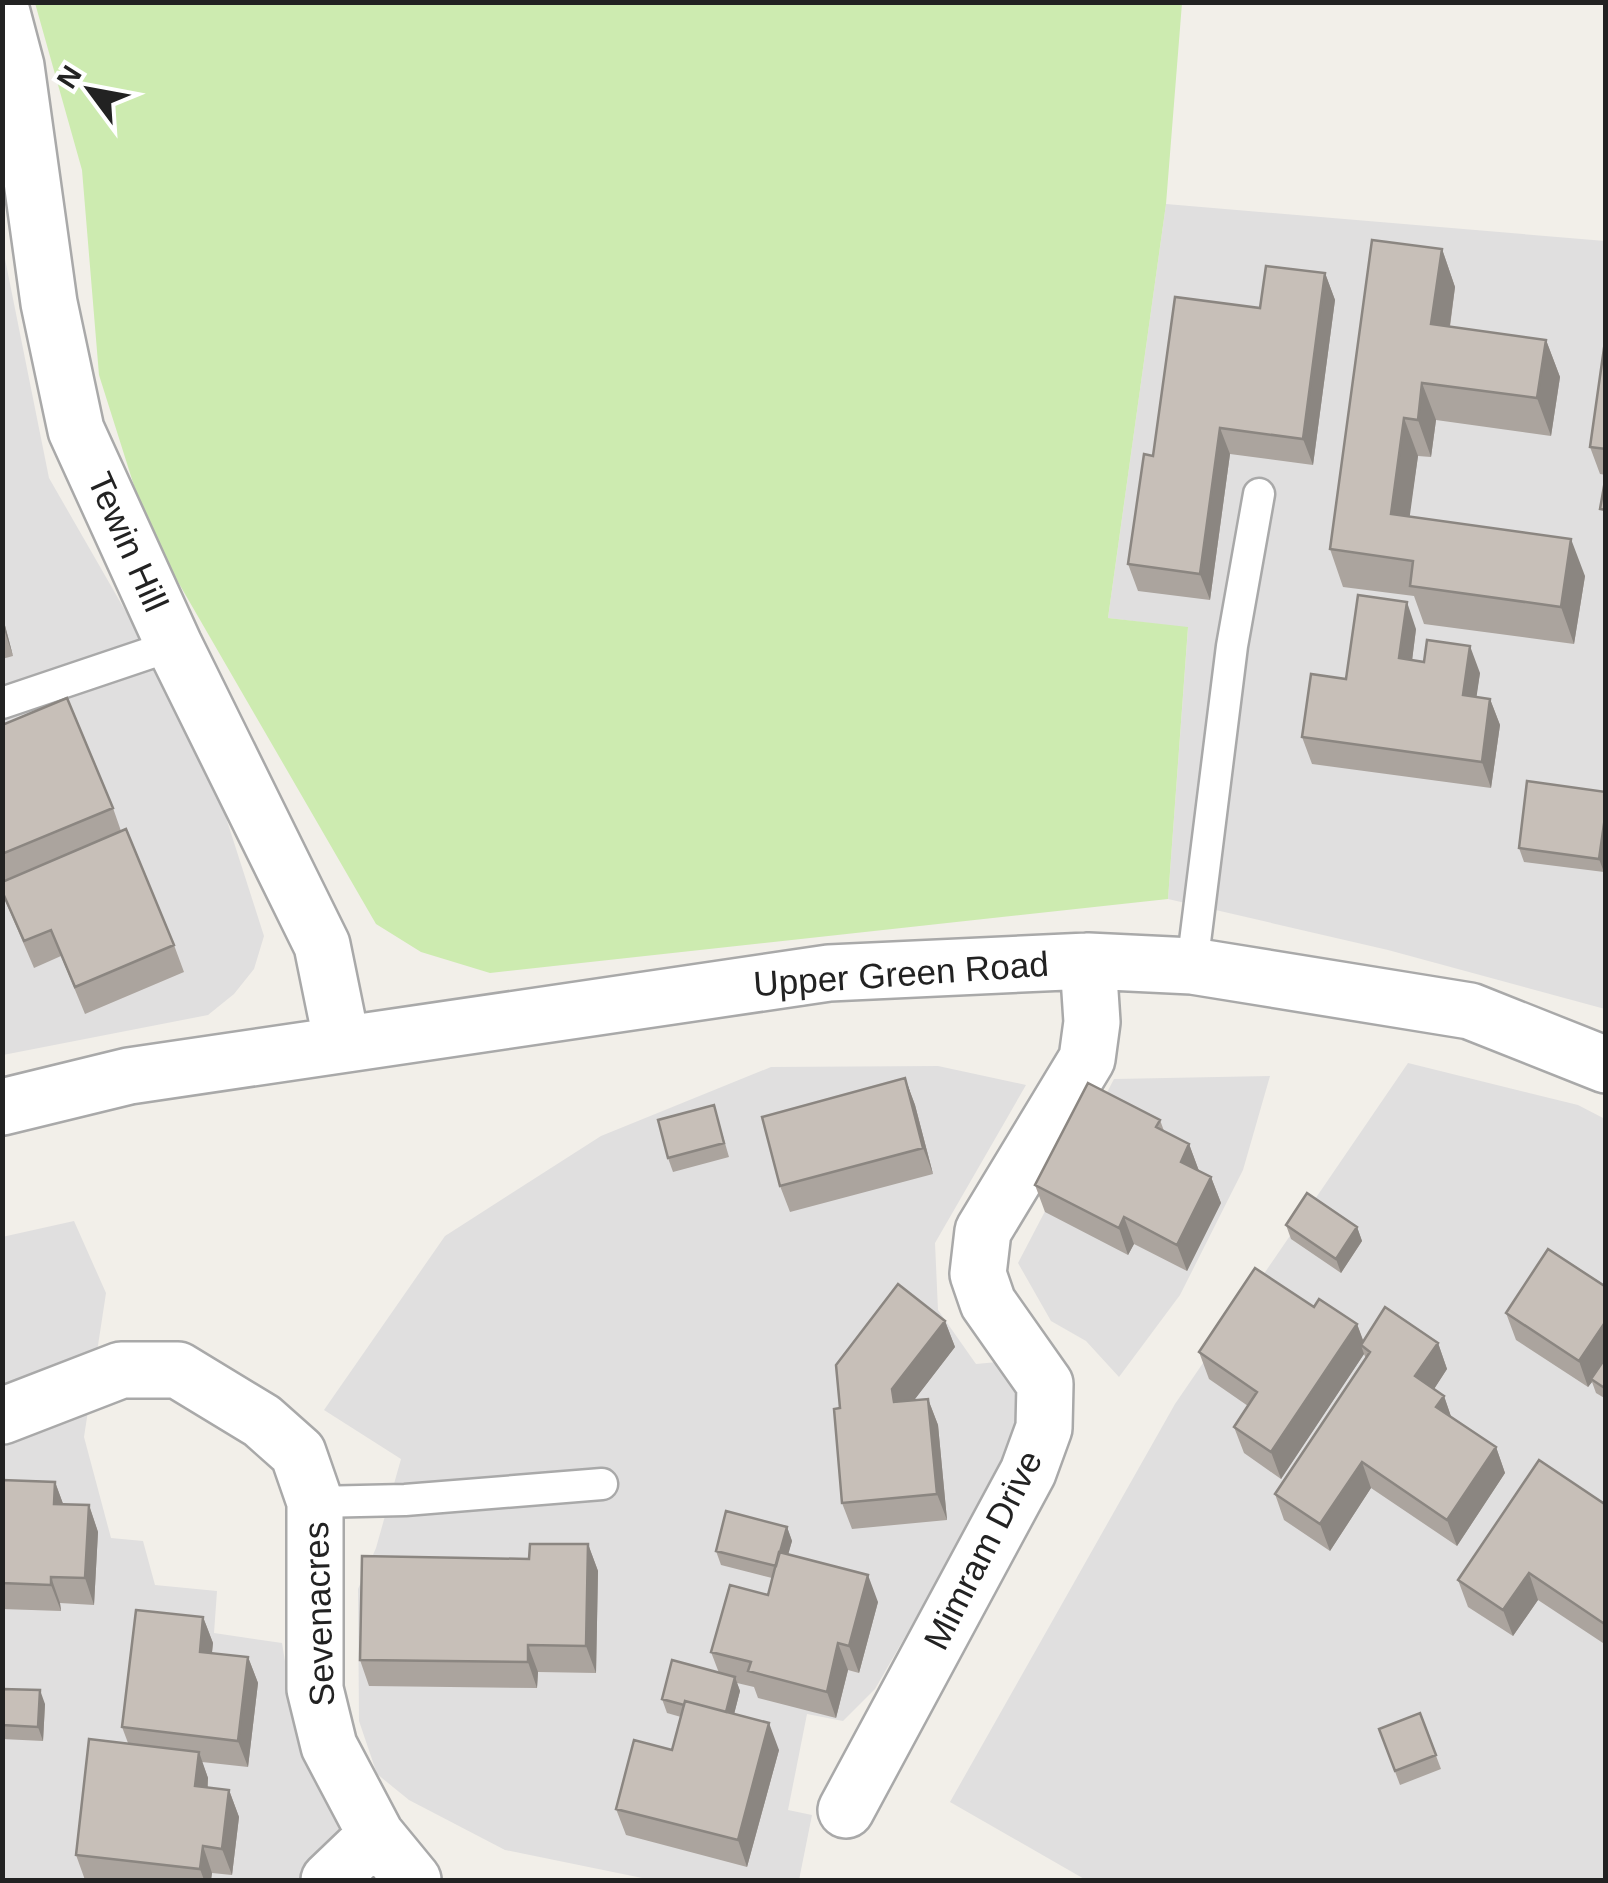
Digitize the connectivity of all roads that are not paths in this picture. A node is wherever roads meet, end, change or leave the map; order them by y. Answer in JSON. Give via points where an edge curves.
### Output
{"nodes":[{"id":1,"x":2,"y":13,"type":"edge"},
{"id":2,"x":1258,"y":494,"type":"dead end"},
{"id":3,"x":174,"y":645,"type":"junction"},
{"id":4,"x":2,"y":703,"type":"edge"},
{"id":5,"x":1088,"y":961,"type":"junction"},
{"id":6,"x":1192,"y":966,"type":"junction"},
{"id":7,"x":342,"y":1043,"type":"junction"},
{"id":8,"x":1606,"y":1066,"type":"edge"},
{"id":9,"x":2,"y":1107,"type":"edge"},
{"id":10,"x":2,"y":1416,"type":"edge"},
{"id":11,"x":602,"y":1484,"type":"dead end"},
{"id":12,"x":316,"y":1502,"type":"junction"},
{"id":13,"x":846,"y":1810,"type":"dead end"},
{"id":14,"x":376,"y":1835,"type":"junction"},
{"id":15,"x":329,"y":1880,"type":"edge"},
{"id":16,"x":413,"y":1880,"type":"edge"}],
"edges":[{"from":1,"to":3,"type":"street","name":"Tewin Hill","via":[[76,430]]},
{"from":2,"to":6,"type":"lane"},
{"from":3,"to":4,"type":"lane"},
{"from":3,"to":7,"type":"street","name":"Tewin Hill","via":[[322,945]]},
{"from":5,"to":6,"type":"street","name":"Upper Green Road"},
{"from":5,"to":7,"type":"street","name":"Upper Green Road","via":[[829,973]]},
{"from":5,"to":13,"type":"street","name":"Mimram Drive","via":[[1087,1059],[983,1231],[978,1274],[988,1303],[1045,1384],[1044,1428],[1028,1472]]},
{"from":6,"to":8,"type":"street","name":"Upper Green Road","via":[[1470,1011]]},
{"from":7,"to":9,"type":"street","name":"Upper Green Road","via":[[128,1076]]},
{"from":10,"to":12,"type":"street","name":"Sevenacres","via":[[121,1370],[178,1370],[262,1421],[298,1453]]},
{"from":11,"to":12,"type":"lane","name":"Sevenacres"},
{"from":12,"to":14,"type":"street","name":"Sevenacres","via":[[315,1689],[329,1746]]},
{"from":14,"to":15,"type":"street"},
{"from":14,"to":16,"type":"street","name":"Sevenacres"}]}
